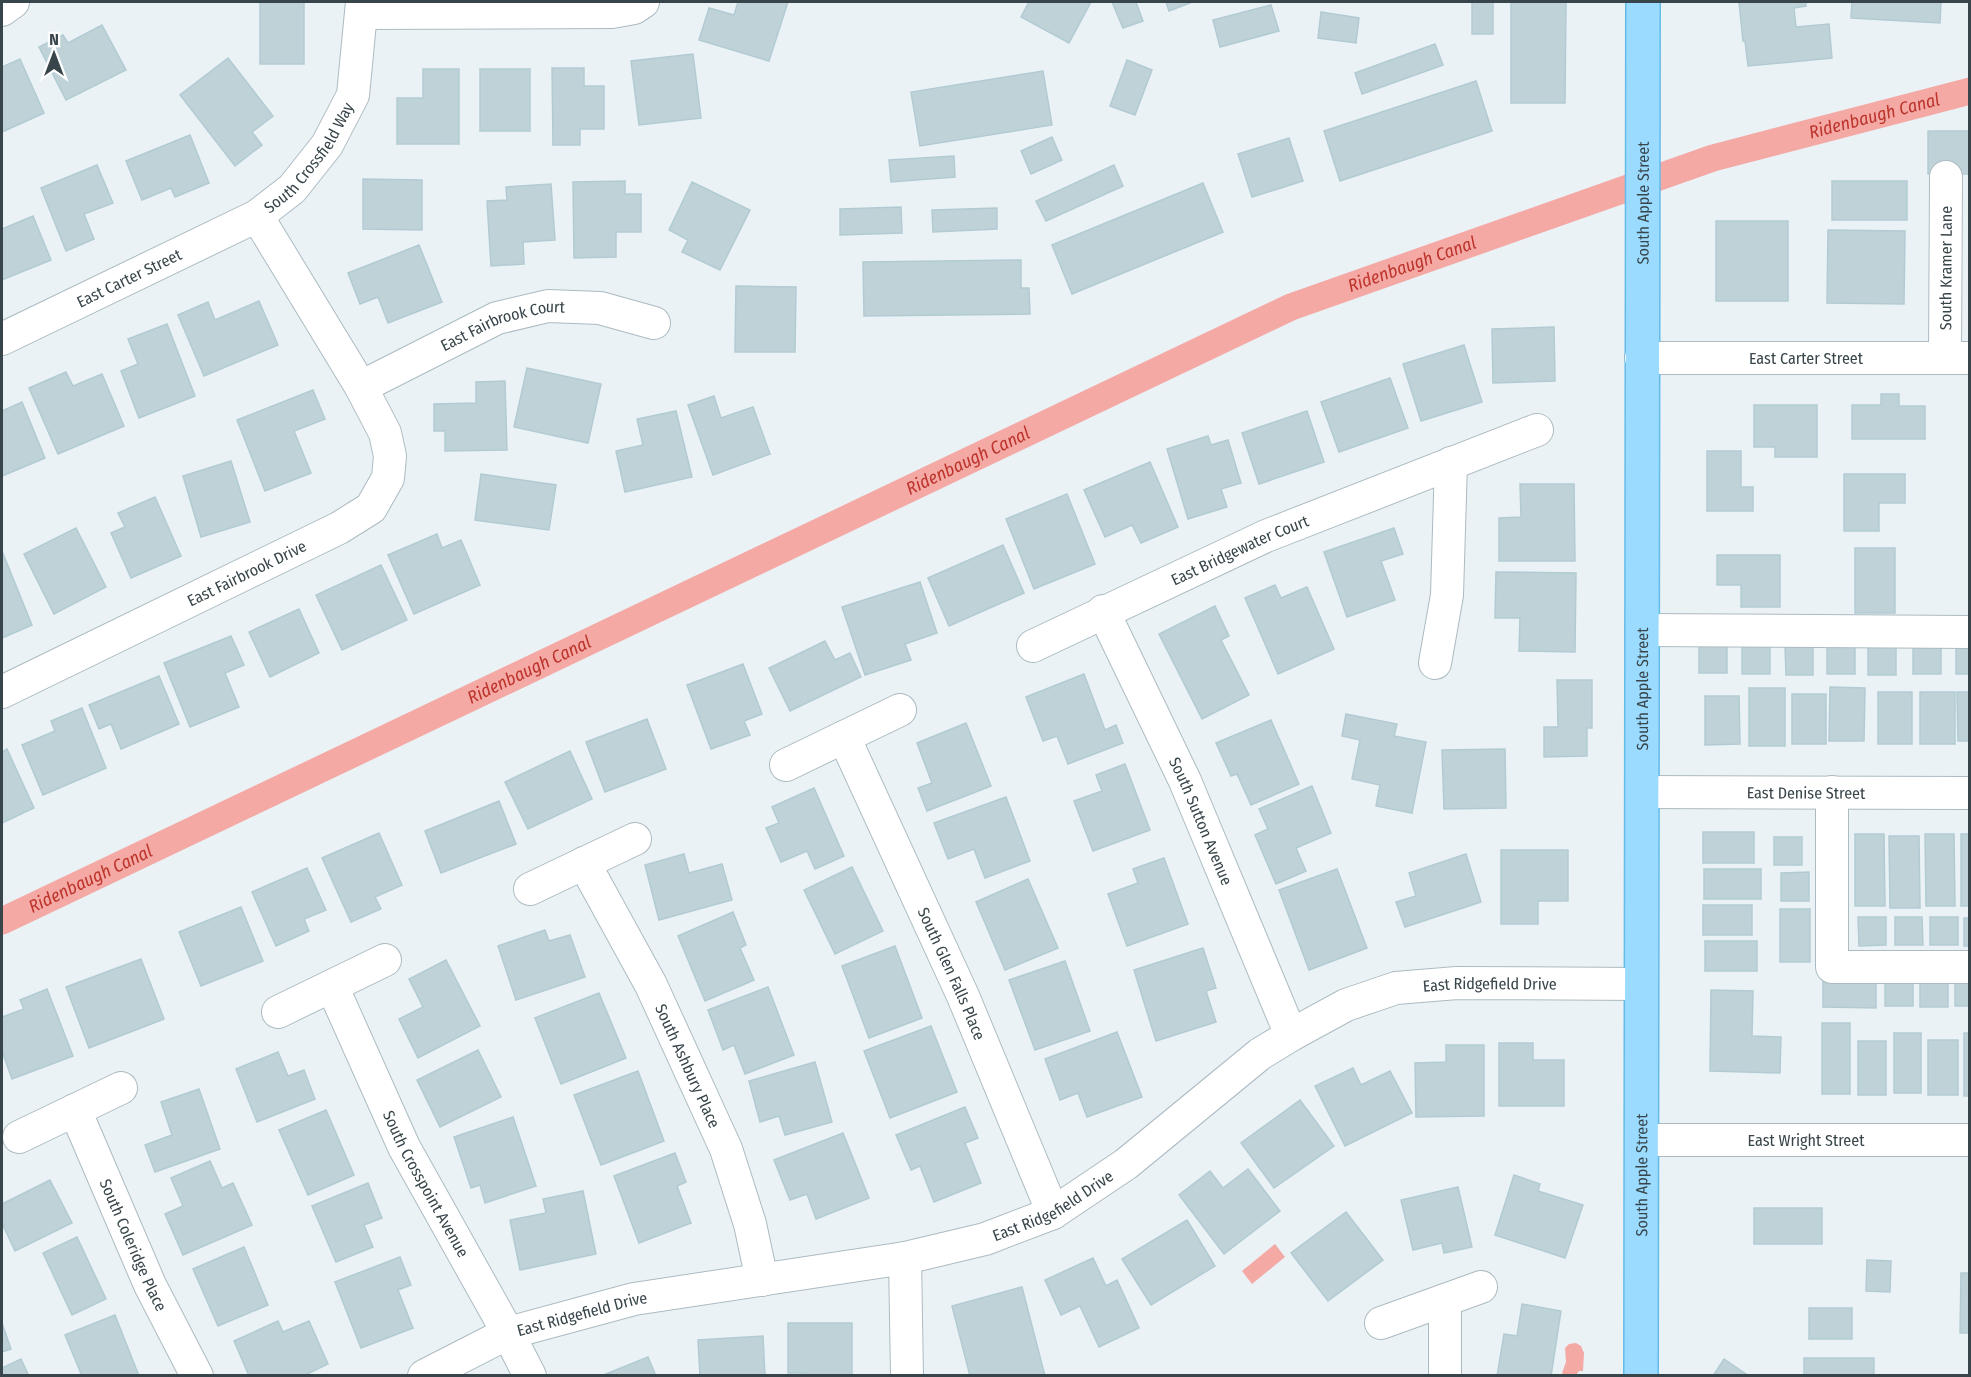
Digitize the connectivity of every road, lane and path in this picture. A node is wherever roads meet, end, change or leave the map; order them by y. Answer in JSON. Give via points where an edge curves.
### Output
{"nodes":[{"id":1,"x":13,"y":2,"type":"edge"},
{"id":2,"x":643,"y":2,"type":"edge"},
{"id":3,"x":1643,"y":2,"type":"edge"},
{"id":4,"x":362,"y":7,"type":"edge"},
{"id":5,"x":2,"y":10,"type":"edge"},
{"id":6,"x":1946,"y":177,"type":"dead end"},
{"id":7,"x":257,"y":216,"type":"junction"},
{"id":8,"x":654,"y":323,"type":"dead end"},
{"id":9,"x":2,"y":339,"type":"edge"},
{"id":10,"x":1641,"y":358,"type":"junction"},
{"id":11,"x":1957,"y":358,"type":"edge"},
{"id":12,"x":361,"y":387,"type":"junction"},
{"id":13,"x":1537,"y":430,"type":"dead end"},
{"id":14,"x":1451,"y":464,"type":"junction"},
{"id":15,"x":1103,"y":611,"type":"junction"},
{"id":16,"x":1642,"y":630,"type":"junction"},
{"id":17,"x":1970,"y":632,"type":"edge"},
{"id":18,"x":1033,"y":646,"type":"dead end"},
{"id":19,"x":1435,"y":663,"type":"dead end"},
{"id":20,"x":2,"y":692,"type":"edge"},
{"id":21,"x":900,"y":710,"type":"dead end"},
{"id":22,"x":844,"y":737,"type":"junction"},
{"id":23,"x":786,"y":765,"type":"dead end"},
{"id":24,"x":1642,"y":792,"type":"junction"},
{"id":25,"x":1832,"y":792,"type":"junction"},
{"id":26,"x":1970,"y":793,"type":"edge"},
{"id":27,"x":634,"y":839,"type":"dead end"},
{"id":28,"x":584,"y":863,"type":"junction"},
{"id":29,"x":530,"y":890,"type":"dead end"},
{"id":30,"x":385,"y":960,"type":"dead end"},
{"id":31,"x":1970,"y":967,"type":"edge"},
{"id":32,"x":1642,"y":984,"type":"junction"},
{"id":33,"x":332,"y":986,"type":"junction"},
{"id":34,"x":278,"y":1012,"type":"dead end"},
{"id":35,"x":1290,"y":1035,"type":"junction"},
{"id":36,"x":121,"y":1088,"type":"dead end"},
{"id":37,"x":75,"y":1110,"type":"junction"},
{"id":38,"x":19,"y":1137,"type":"dead end"},
{"id":39,"x":1642,"y":1140,"type":"junction"},
{"id":40,"x":1970,"y":1140,"type":"edge"},
{"id":41,"x":1053,"y":1213,"type":"junction"},
{"id":42,"x":905,"y":1258,"type":"junction"},
{"id":43,"x":762,"y":1280,"type":"junction"},
{"id":44,"x":1481,"y":1287,"type":"dead end"},
{"id":45,"x":1445,"y":1300,"type":"junction"},
{"id":46,"x":1381,"y":1323,"type":"dead end"},
{"id":47,"x":508,"y":1333,"type":"junction"},
{"id":48,"x":197,"y":1376,"type":"edge"},
{"id":49,"x":424,"y":1376,"type":"edge"},
{"id":50,"x":530,"y":1376,"type":"edge"},
{"id":51,"x":907,"y":1376,"type":"edge"},
{"id":52,"x":1445,"y":1376,"type":"edge"},
{"id":53,"x":1641,"y":1376,"type":"edge"}],
"edges":[{"from":1,"to":5,"type":"street"},
{"from":2,"to":4,"type":"street","via":[[612,12]]},
{"from":3,"to":10,"type":"main road","name":"South Apple Street"},
{"from":4,"to":7,"type":"street","name":"South Crossfield Way","via":[[353,95],[327,144],[292,189]]},
{"from":6,"to":11,"type":"street","name":"South Kramer Lane"},
{"from":7,"to":9,"type":"street","name":"East Carter Street"},
{"from":7,"to":12,"type":"street","name":"South Crossfield Way"},
{"from":8,"to":12,"type":"street","name":"East Fairbrook Court","via":[[600,308],[548,306],[497,318]]},
{"from":10,"to":11,"type":"street","name":"East Carter Street"},
{"from":10,"to":16,"type":"main road","name":"South Apple Street"},
{"from":12,"to":20,"type":"street","name":"East Fairbrook Drive","via":[[385,433],[390,456],[388,478],[371,508],[339,528]]},
{"from":13,"to":14,"type":"street","name":"East Bridgewater Court"},
{"from":14,"to":15,"type":"street","name":"East Bridgewater Court","via":[[1266,536]]},
{"from":14,"to":19,"type":"street","via":[[1447,595]]},
{"from":15,"to":18,"type":"street","name":"East Bridgewater Court"},
{"from":15,"to":35,"type":"street","name":"South Sutton Avenue","via":[[1185,781]]},
{"from":16,"to":17,"type":"street"},
{"from":16,"to":24,"type":"main road","name":"South Apple Street"},
{"from":21,"to":22,"type":"street"},
{"from":22,"to":23,"type":"street"},
{"from":22,"to":41,"type":"street","name":"South Glen Falls Place","via":[[963,996]]},
{"from":24,"to":25,"type":"street","name":"East Denise Street"},
{"from":24,"to":32,"type":"main road","name":"South Apple Street"},
{"from":25,"to":26,"type":"street","name":"East Denise Street"},
{"from":25,"to":31,"type":"street","via":[[1832,967]]},
{"from":27,"to":28,"type":"street"},
{"from":28,"to":29,"type":"street"},
{"from":28,"to":43,"type":"street","name":"South Ashbury Place","via":[[651,985],[726,1149],[750,1224]]},
{"from":30,"to":33,"type":"street"},
{"from":32,"to":35,"type":"street","name":"East Ridgefield Drive","via":[[1457,983],[1396,988],[1346,1005]]},
{"from":32,"to":39,"type":"main road","name":"South Apple Street"},
{"from":33,"to":34,"type":"street"},
{"from":33,"to":47,"type":"street","name":"South Crosspoint Avenue","via":[[404,1147]]},
{"from":35,"to":41,"type":"street","name":"East Ridgefield Drive","via":[[1260,1054],[1126,1164]]},
{"from":36,"to":37,"type":"street"},
{"from":37,"to":38,"type":"street"},
{"from":37,"to":48,"type":"street","name":"South Coleridge Place","via":[[150,1285]]},
{"from":39,"to":40,"type":"street","name":"East Wright Street"},
{"from":39,"to":53,"type":"main road","name":"South Apple Street"},
{"from":41,"to":42,"type":"street","name":"East Ridgefield Drive","via":[[985,1239]]},
{"from":42,"to":43,"type":"street","name":"East Ridgefield Drive"},
{"from":42,"to":51,"type":"street"},
{"from":43,"to":47,"type":"street","name":"East Ridgefield Drive","via":[[634,1299]]},
{"from":44,"to":45,"type":"street"},
{"from":45,"to":46,"type":"street"},
{"from":45,"to":52,"type":"street"},
{"from":47,"to":49,"type":"street","name":"East Ridgefield Drive"},
{"from":47,"to":50,"type":"street","name":"South Crosspoint Avenue"}]}
